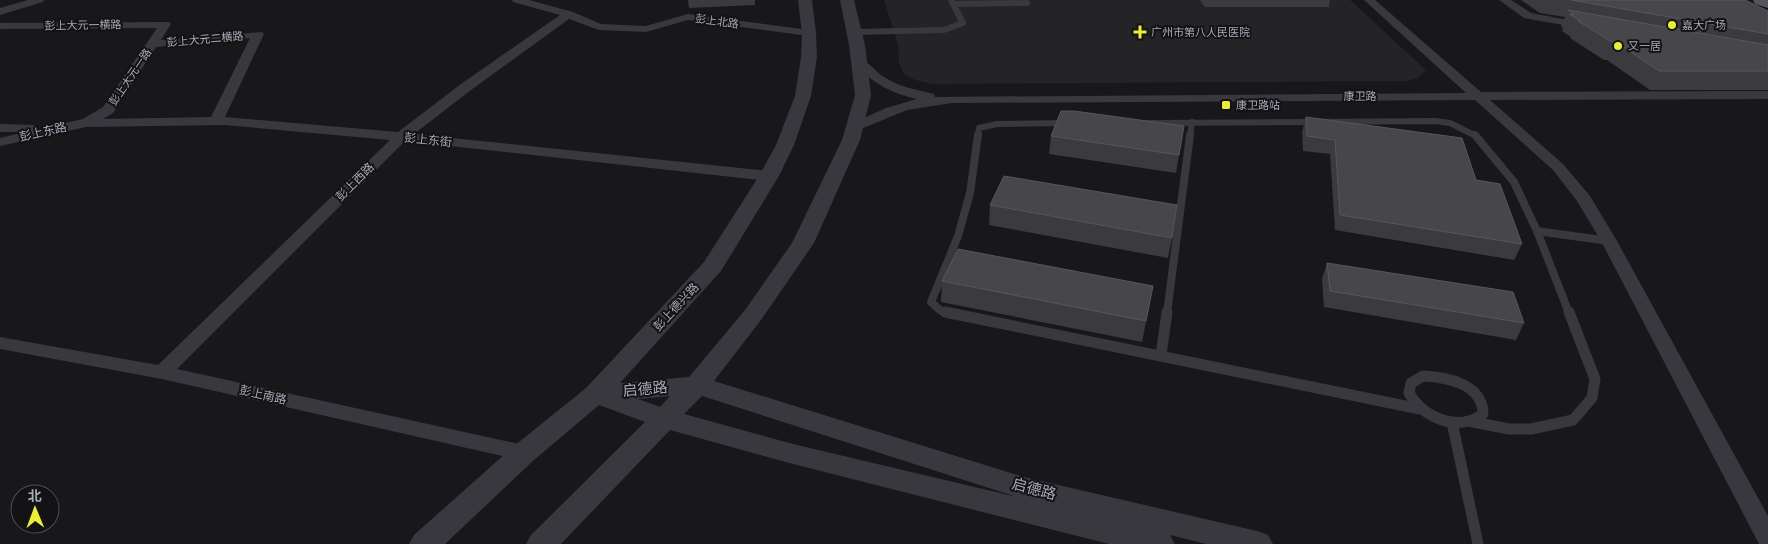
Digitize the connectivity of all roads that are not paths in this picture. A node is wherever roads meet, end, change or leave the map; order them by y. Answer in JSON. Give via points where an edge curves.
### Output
{"nodes":[{"id":1,"x":39,"y":0,"type":"edge"},
{"id":2,"x":517,"y":0,"type":"edge"},
{"id":3,"x":805,"y":0,"type":"edge"},
{"id":4,"x":847,"y":0,"type":"edge"},
{"id":5,"x":1369,"y":0,"type":"edge"},
{"id":6,"x":1504,"y":0,"type":"edge"},
{"id":7,"x":1762,"y":0,"type":"edge"},
{"id":8,"x":952,"y":2,"type":"edge"},
{"id":9,"x":1027,"y":3,"type":"dead end"},
{"id":10,"x":1768,"y":3,"type":"edge"},
{"id":11,"x":1744,"y":5,"type":"edge"},
{"id":12,"x":0,"y":12,"type":"edge"},
{"id":13,"x":569,"y":14,"type":"junction"},
{"id":14,"x":1768,"y":17,"type":"edge"},
{"id":15,"x":165,"y":24,"type":"joint"},
{"id":16,"x":0,"y":26,"type":"edge"},
{"id":17,"x":1595,"y":28,"type":"edge"},
{"id":18,"x":855,"y":32,"type":"junction"},
{"id":19,"x":809,"y":33,"type":"junction"},
{"id":20,"x":152,"y":44,"type":"junction"},
{"id":21,"x":859,"y":62,"type":"junction"},
{"id":22,"x":1768,"y":95,"type":"edge"},
{"id":23,"x":1478,"y":96,"type":"junction"},
{"id":24,"x":952,"y":99,"type":"junction"},
{"id":25,"x":216,"y":121,"type":"junction"},
{"id":26,"x":1192,"y":122,"type":"junction"},
{"id":27,"x":86,"y":123,"type":"junction"},
{"id":28,"x":1075,"y":123,"type":"edge"},
{"id":29,"x":1143,"y":123,"type":"edge"},
{"id":30,"x":856,"y":127,"type":"junction"},
{"id":31,"x":0,"y":128,"type":"edge"},
{"id":32,"x":60,"y":128,"type":"junction"},
{"id":33,"x":400,"y":137,"type":"junction"},
{"id":34,"x":0,"y":142,"type":"edge"},
{"id":35,"x":769,"y":176,"type":"junction"},
{"id":36,"x":1537,"y":231,"type":"junction"},
{"id":37,"x":1609,"y":241,"type":"junction"},
{"id":38,"x":0,"y":343,"type":"edge"},
{"id":39,"x":1161,"y":355,"type":"junction"},
{"id":40,"x":162,"y":372,"type":"junction"},
{"id":41,"x":697,"y":385,"type":"junction"},
{"id":42,"x":595,"y":394,"type":"junction"},
{"id":43,"x":1420,"y":408,"type":"junction"},
{"id":44,"x":663,"y":418,"type":"junction"},
{"id":45,"x":1452,"y":422,"type":"junction"},
{"id":46,"x":1473,"y":422,"type":"junction"},
{"id":47,"x":524,"y":453,"type":"junction"},
{"id":48,"x":1768,"y":538,"type":"edge"},
{"id":49,"x":425,"y":544,"type":"edge"},
{"id":50,"x":542,"y":544,"type":"edge"},
{"id":51,"x":1159,"y":544,"type":"edge"},
{"id":52,"x":1257,"y":544,"type":"edge"},
{"id":53,"x":1478,"y":544,"type":"edge"}],
"edges":[{"from":1,"to":12,"type":"street"},
{"from":2,"to":13,"type":"street","name":"彭上北路"},
{"from":3,"to":19,"type":"street","name":"彭上德兴路"},
{"from":4,"to":18,"type":"street"},
{"from":5,"to":23,"type":"street"},
{"from":6,"to":17,"type":"street","via":[[1528,16]]},
{"from":7,"to":10,"type":"main road"},
{"from":8,"to":9,"type":"lane"},
{"from":8,"to":18,"type":"lane","via":[[963,23],[944,30]]},
{"from":11,"to":14,"type":"main road"},
{"from":13,"to":19,"type":"street","name":"彭上北路","via":[[599,27],[646,29],[688,17]]},
{"from":13,"to":33,"type":"street","name":"彭上西路"},
{"from":15,"to":16,"type":"street","name":"彭上大元一横路"},
{"from":15,"to":20,"type":"street","name":"彭上大元一路"},
{"from":18,"to":21,"type":"street"},
{"from":19,"to":35,"type":"street","name":"彭上德兴路","via":[[803,96],[785,145]]},
{"from":20,"to":25,"type":"street","name":"彭上大元二横路","via":[[258,34]]},
{"from":20,"to":27,"type":"street","name":"彭上大元一路","via":[[108,110]]},
{"from":21,"to":24,"type":"street","via":[[878,81],[898,91]]},
{"from":21,"to":30,"type":"street","via":[[863,92]]},
{"from":22,"to":23,"type":"street","name":"康卫路"},
{"from":23,"to":24,"type":"street","name":"康卫路"},
{"from":23,"to":37,"type":"street","via":[[1558,167],[1584,200]]},
{"from":24,"to":30,"type":"street","via":[[910,104],[880,114]]},
{"from":25,"to":27,"type":"street","name":"彭上东街"},
{"from":25,"to":33,"type":"street","name":"彭上东街"},
{"from":26,"to":29,"type":"lane"},
{"from":26,"to":36,"type":"lane","via":[[1450,123],[1474,135],[1514,182]]},
{"from":26,"to":39,"type":"lane"},
{"from":27,"to":32,"type":"street","name":"彭上东路"},
{"from":28,"to":39,"type":"lane","via":[[996,124],[979,128],[970,193],[958,236],[931,302],[941,311]]},
{"from":30,"to":41,"type":"street","via":[[803,243],[753,315]]},
{"from":31,"to":32,"type":"street"},
{"from":32,"to":34,"type":"street","name":"彭上东路"},
{"from":33,"to":35,"type":"street","name":"彭上东街"},
{"from":33,"to":40,"type":"street","name":"彭上西路"},
{"from":35,"to":42,"type":"street","name":"彭上德兴路","via":[[713,266]]},
{"from":36,"to":37,"type":"lane"},
{"from":36,"to":46,"type":"lane","via":[[1595,379],[1592,398],[1573,420],[1554,425],[1509,429]]},
{"from":37,"to":48,"type":"street"},
{"from":38,"to":40,"type":"street","name":"彭上南路"},
{"from":39,"to":43,"type":"lane"},
{"from":40,"to":47,"type":"street","name":"彭上南路"},
{"from":41,"to":42,"type":"street","name":"启德路"},
{"from":41,"to":44,"type":"street"},
{"from":41,"to":52,"type":"street","name":"启德路","via":[[1024,488]]},
{"from":42,"to":44,"type":"street","name":"启德路"},
{"from":42,"to":47,"type":"street","name":"彭上德兴路"},
{"from":43,"to":45,"type":"lane"},
{"from":43,"to":46,"type":"lane","via":[[1410,397],[1409,384],[1423,376],[1444,377],[1463,385],[1482,402],[1483,414]]},
{"from":44,"to":50,"type":"street"},
{"from":44,"to":51,"type":"street","name":"启德路","via":[[793,454]]},
{"from":45,"to":46,"type":"lane"},
{"from":45,"to":53,"type":"lane"},
{"from":47,"to":49,"type":"street","name":"彭上德兴路"}]}
